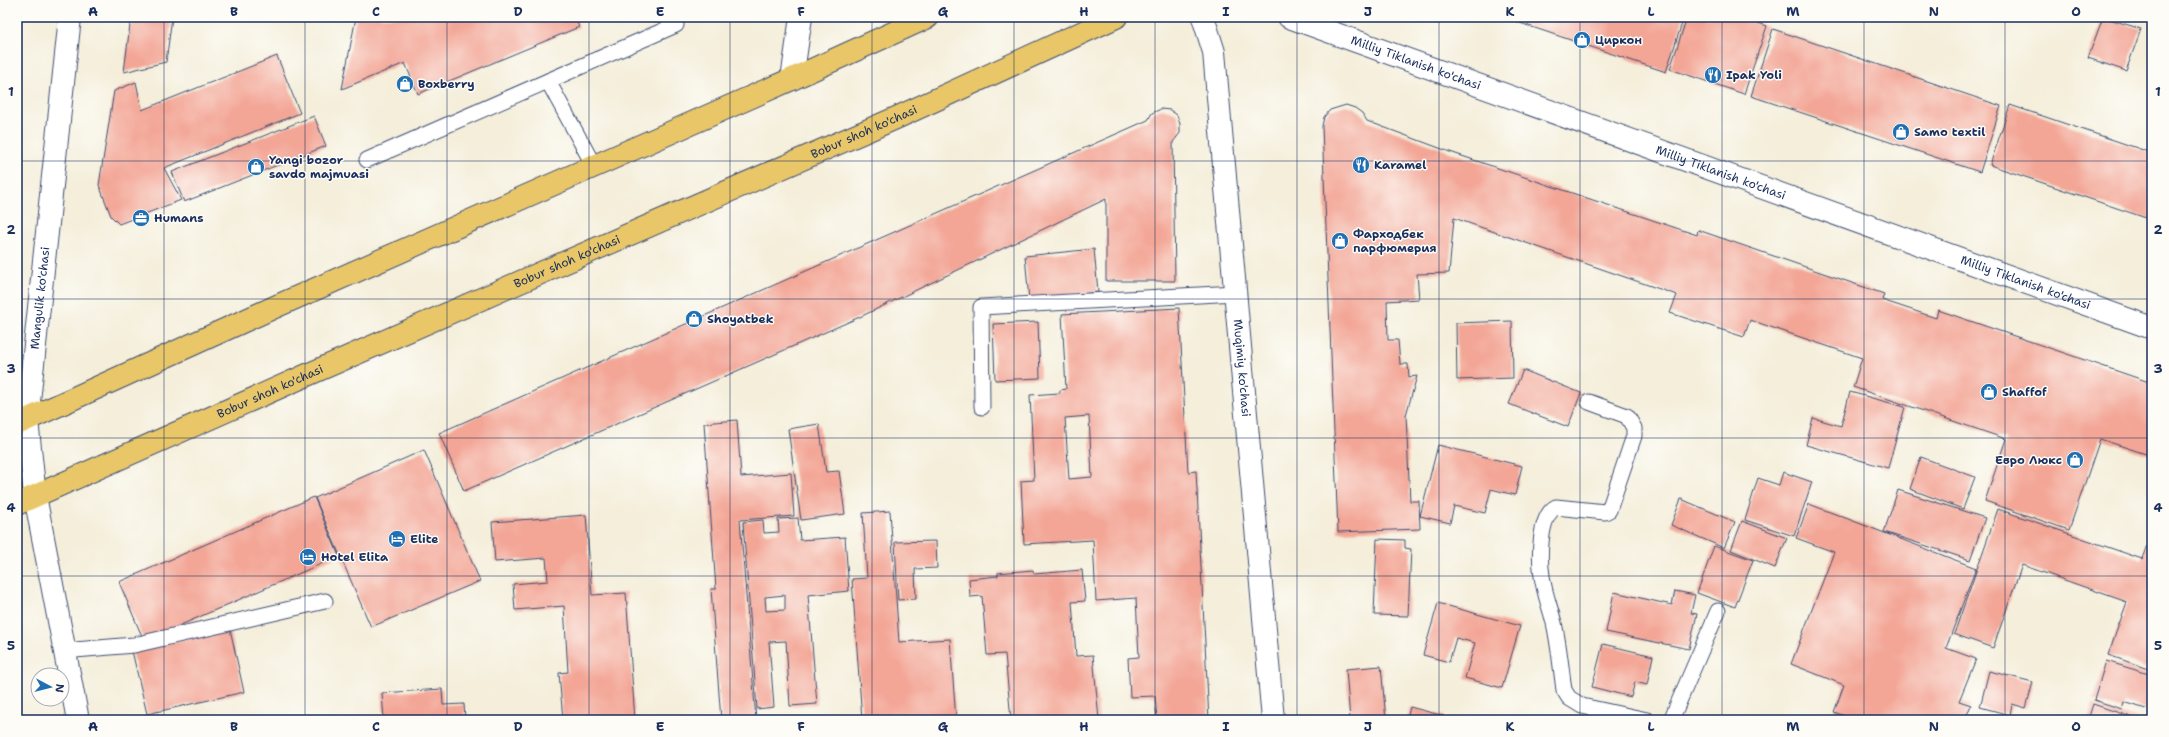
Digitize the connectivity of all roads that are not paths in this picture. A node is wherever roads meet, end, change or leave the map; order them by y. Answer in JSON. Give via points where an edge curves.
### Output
{"nodes":[{"id":1,"x":70,"y":17,"type":"edge"},
{"id":2,"x":801,"y":17,"type":"edge"},
{"id":3,"x":928,"y":17,"type":"edge"},
{"id":4,"x":1116,"y":17,"type":"edge"},
{"id":5,"x":1203,"y":17,"type":"edge"},
{"id":6,"x":1290,"y":17,"type":"edge"},
{"id":7,"x":676,"y":25,"type":"dead end"},
{"id":8,"x":792,"y":79,"type":"junction"},
{"id":9,"x":548,"y":81,"type":"junction"},
{"id":10,"x":368,"y":160,"type":"dead end"},
{"id":11,"x":594,"y":166,"type":"junction"},
{"id":12,"x":1236,"y":293,"type":"junction"},
{"id":13,"x":2152,"y":328,"type":"edge"},
{"id":14,"x":1589,"y":402,"type":"dead end"},
{"id":15,"x":982,"y":407,"type":"dead end"},
{"id":16,"x":22,"y":422,"type":"edge"},
{"id":17,"x":26,"y":500,"type":"edge"},
{"id":18,"x":325,"y":601,"type":"dead end"},
{"id":19,"x":1718,"y":611,"type":"dead end"},
{"id":20,"x":63,"y":651,"type":"junction"},
{"id":21,"x":78,"y":720,"type":"edge"},
{"id":22,"x":1273,"y":720,"type":"edge"},
{"id":23,"x":1647,"y":720,"type":"edge"},
{"id":24,"x":1671,"y":720,"type":"edge"}],
"edges":[{"from":1,"to":16,"type":"street","name":"Mangulik ko'chasi"},
{"from":2,"to":8,"type":"street"},
{"from":3,"to":8,"type":"main road"},
{"from":4,"to":17,"type":"main road","name":"Bobur shoh ko'chasi","via":[[896,118]]},
{"from":5,"to":12,"type":"street","name":"Muqimiy ko'chasi","via":[[1214,52]]},
{"from":6,"to":13,"type":"street","name":"Milliy Tiklanish ko'chasi"},
{"from":7,"to":9,"type":"lane"},
{"from":8,"to":11,"type":"main road"},
{"from":9,"to":10,"type":"lane"},
{"from":9,"to":11,"type":"lane"},
{"from":11,"to":16,"type":"main road"},
{"from":12,"to":15,"type":"lane","via":[[981,307]]},
{"from":12,"to":22,"type":"street","name":"Muqimiy ko'chasi"},
{"from":14,"to":23,"type":"lane","via":[[1627,416],[1632,422],[1634,436],[1609,510],[1605,512],[1556,507],[1546,517],[1541,548],[1542,575],[1554,624],[1564,690],[1569,698],[1582,706]]},
{"from":16,"to":17,"type":"street","name":"Mangulik ko'chasi"},
{"from":17,"to":20,"type":"street","name":"Mangulik ko'chasi"},
{"from":18,"to":20,"type":"lane","via":[[134,645]]},
{"from":19,"to":24,"type":"lane"},
{"from":20,"to":21,"type":"street","name":"Mangulik ko'chasi"}]}
